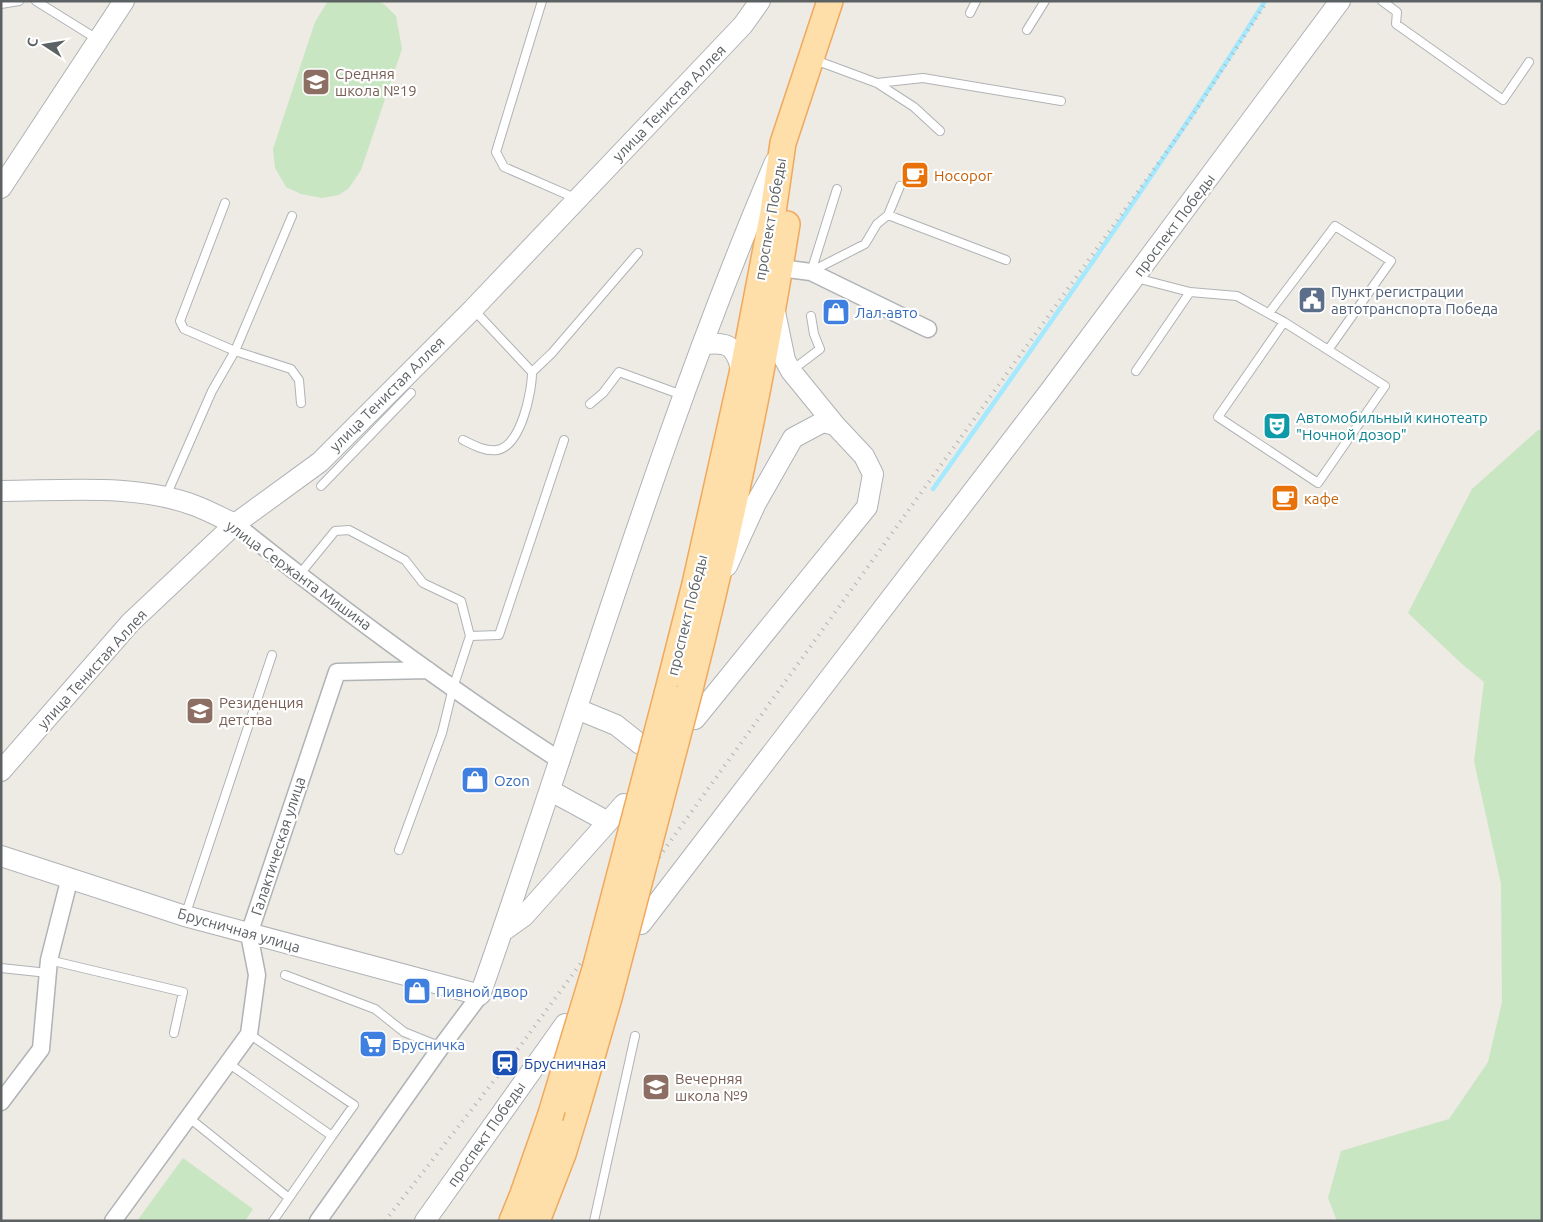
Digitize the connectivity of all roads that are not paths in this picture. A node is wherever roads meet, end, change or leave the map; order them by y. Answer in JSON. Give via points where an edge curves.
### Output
{"nodes":[{"id":1,"x":19,"y":1,"type":"edge"},
{"id":2,"x":36,"y":1,"type":"edge"},
{"id":3,"x":124,"y":1,"type":"edge"},
{"id":4,"x":542,"y":1,"type":"edge"},
{"id":5,"x":760,"y":1,"type":"edge"},
{"id":6,"x":830,"y":1,"type":"edge"},
{"id":7,"x":849,"y":1,"type":"edge"},
{"id":8,"x":976,"y":1,"type":"edge"},
{"id":9,"x":1044,"y":1,"type":"edge"},
{"id":10,"x":1340,"y":1,"type":"edge"},
{"id":11,"x":1382,"y":1,"type":"edge"},
{"id":12,"x":1,"y":4,"type":"edge"},
{"id":13,"x":970,"y":13,"type":"dead end"},
{"id":14,"x":1027,"y":30,"type":"dead end"},
{"id":15,"x":99,"y":40,"type":"junction"},
{"id":16,"x":1529,"y":62,"type":"dead end"},
{"id":17,"x":823,"y":63,"type":"junction"},
{"id":18,"x":877,"y":83,"type":"junction"},
{"id":19,"x":1061,"y":101,"type":"dead end"},
{"id":20,"x":940,"y":131,"type":"dead end"},
{"id":21,"x":783,"y":142,"type":"junction"},
{"id":22,"x":900,"y":186,"type":"dead end"},
{"id":23,"x":1,"y":188,"type":"edge"},
{"id":24,"x":837,"y":189,"type":"dead end"},
{"id":25,"x":577,"y":199,"type":"junction"},
{"id":26,"x":225,"y":203,"type":"dead end"},
{"id":27,"x":888,"y":215,"type":"junction"},
{"id":28,"x":292,"y":216,"type":"dead end"},
{"id":29,"x":638,"y":253,"type":"dead end"},
{"id":30,"x":1006,"y":260,"type":"dead end"},
{"id":31,"x":780,"y":268,"type":"junction"},
{"id":32,"x":811,"y":272,"type":"junction"},
{"id":33,"x":1134,"y":278,"type":"junction"},
{"id":34,"x":1190,"y":292,"type":"junction"},
{"id":35,"x":473,"y":308,"type":"junction"},
{"id":36,"x":774,"y":308,"type":"junction"},
{"id":37,"x":1270,"y":313,"type":"junction"},
{"id":38,"x":811,"y":316,"type":"dead end"},
{"id":39,"x":1284,"y":322,"type":"junction"},
{"id":40,"x":928,"y":329,"type":"dead end"},
{"id":41,"x":702,"y":345,"type":"junction"},
{"id":42,"x":1328,"y":350,"type":"junction"},
{"id":43,"x":235,"y":352,"type":"junction"},
{"id":44,"x":791,"y":371,"type":"junction"},
{"id":45,"x":1136,"y":371,"type":"dead end"},
{"id":46,"x":532,"y":372,"type":"junction"},
{"id":47,"x":742,"y":374,"type":"junction"},
{"id":48,"x":411,"y":393,"type":"dead end"},
{"id":49,"x":684,"y":395,"type":"junction"},
{"id":50,"x":301,"y":403,"type":"dead end"},
{"id":51,"x":590,"y":404,"type":"dead end"},
{"id":52,"x":835,"y":425,"type":"junction"},
{"id":53,"x":463,"y":440,"type":"dead end"},
{"id":54,"x":564,"y":440,"type":"dead end"},
{"id":55,"x":326,"y":468,"type":"junction"},
{"id":56,"x":321,"y":486,"type":"dead end"},
{"id":57,"x":1,"y":491,"type":"edge"},
{"id":58,"x":165,"y":498,"type":"junction"},
{"id":59,"x":235,"y":524,"type":"junction"},
{"id":60,"x":298,"y":575,"type":"junction"},
{"id":61,"x":716,"y":590,"type":"junction"},
{"id":62,"x":470,"y":636,"type":"junction"},
{"id":63,"x":272,"y":655,"type":"dead end"},
{"id":64,"x":428,"y":670,"type":"junction"},
{"id":65,"x":453,"y":688,"type":"junction"},
{"id":66,"x":678,"y":691,"type":"junction"},
{"id":67,"x":577,"y":709,"type":"junction"},
{"id":68,"x":695,"y":719,"type":"dead end"},
{"id":69,"x":640,"y":744,"type":"dead end"},
{"id":70,"x":561,"y":761,"type":"junction"},
{"id":71,"x":1,"y":771,"type":"edge"},
{"id":72,"x":551,"y":791,"type":"junction"},
{"id":73,"x":624,"y":804,"type":"dead end"},
{"id":74,"x":608,"y":822,"type":"junction"},
{"id":75,"x":399,"y":850,"type":"dead end"},
{"id":76,"x":1,"y":856,"type":"edge"},
{"id":77,"x":70,"y":878,"type":"junction"},
{"id":78,"x":185,"y":916,"type":"junction"},
{"id":79,"x":641,"y":924,"type":"dead end"},
{"id":80,"x":503,"y":931,"type":"junction"},
{"id":81,"x":249,"y":934,"type":"junction"},
{"id":82,"x":48,"y":966,"type":"junction"},
{"id":83,"x":1,"y":968,"type":"edge"},
{"id":84,"x":286,"y":974,"type":"dead end"},
{"id":85,"x":480,"y":995,"type":"junction"},
{"id":86,"x":564,"y":1024,"type":"dead end"},
{"id":87,"x":174,"y":1033,"type":"dead end"},
{"id":88,"x":250,"y":1034,"type":"junction"},
{"id":89,"x":635,"y":1036,"type":"dead end"},
{"id":90,"x":441,"y":1047,"type":"junction"},
{"id":91,"x":228,"y":1063,"type":"junction"},
{"id":92,"x":1,"y":1102,"type":"edge"},
{"id":93,"x":188,"y":1117,"type":"junction"},
{"id":94,"x":332,"y":1136,"type":"junction"},
{"id":95,"x":289,"y":1198,"type":"junction"},
{"id":96,"x":112,"y":1221,"type":"edge"},
{"id":97,"x":273,"y":1221,"type":"edge"},
{"id":98,"x":318,"y":1221,"type":"edge"},
{"id":99,"x":426,"y":1221,"type":"edge"},
{"id":100,"x":512,"y":1221,"type":"edge"},
{"id":101,"x":537,"y":1221,"type":"edge"},
{"id":102,"x":594,"y":1221,"type":"edge"}],
"edges":[{"from":1,"to":12,"type":"lane"},
{"from":2,"to":15,"type":"lane"},
{"from":3,"to":15,"type":"street"},
{"from":4,"to":25,"type":"lane","via":[[496,152],[504,167]]},
{"from":5,"to":25,"type":"street","name":"улица Тенистая Аллея","via":[[743,25]]},
{"from":6,"to":21,"type":"main road","name":"проспект Победы"},
{"from":7,"to":17,"type":"main road","name":"проспект Победы"},
{"from":8,"to":13,"type":"lane"},
{"from":9,"to":14,"type":"lane"},
{"from":10,"to":33,"type":"street","name":"проспект Победы"},
{"from":11,"to":16,"type":"lane","via":[[1398,12],[1396,24],[1503,100]]},
{"from":15,"to":23,"type":"street"},
{"from":17,"to":18,"type":"lane"},
{"from":17,"to":31,"type":"main road","name":"проспект Победы","via":[[802,138]]},
{"from":18,"to":19,"type":"lane","via":[[923,78]]},
{"from":18,"to":20,"type":"lane","via":[[914,107]]},
{"from":21,"to":41,"type":"street"},
{"from":21,"to":47,"type":"main road","name":"проспект Победы"},
{"from":22,"to":27,"type":"lane"},
{"from":24,"to":32,"type":"lane"},
{"from":25,"to":35,"type":"street","name":"улица Тенистая Аллея"},
{"from":26,"to":43,"type":"lane","via":[[180,321],[184,329]]},
{"from":27,"to":30,"type":"lane"},
{"from":27,"to":32,"type":"lane","via":[[877,224],[865,244]]},
{"from":28,"to":43,"type":"lane"},
{"from":29,"to":46,"type":"lane"},
{"from":31,"to":32,"type":"street"},
{"from":31,"to":36,"type":"main road","name":"проспект Победы"},
{"from":32,"to":40,"type":"street"},
{"from":33,"to":34,"type":"lane"},
{"from":33,"to":79,"type":"street","name":"проспект Победы"},
{"from":34,"to":37,"type":"lane","via":[[1237,296]]},
{"from":34,"to":45,"type":"lane"},
{"from":35,"to":46,"type":"lane"},
{"from":35,"to":55,"type":"street","name":"улица Тенистая Аллея"},
{"from":36,"to":44,"type":"street","via":[[785,360]]},
{"from":36,"to":61,"type":"main road","name":"проспект Победы"},
{"from":37,"to":39,"type":"lane"},
{"from":37,"to":42,"type":"lane","via":[[1335,226],[1391,260]]},
{"from":38,"to":44,"type":"lane","via":[[820,349]]},
{"from":39,"to":42,"type":"lane"},
{"from":39,"to":42,"type":"lane","via":[[1218,417],[1318,484],[1385,386]]},
{"from":41,"to":47,"type":"street","via":[[730,346],[739,356]]},
{"from":41,"to":49,"type":"street"},
{"from":43,"to":50,"type":"lane","via":[[291,369],[299,380]]},
{"from":43,"to":58,"type":"lane","via":[[212,391]]},
{"from":44,"to":52,"type":"street"},
{"from":46,"to":53,"type":"lane","via":[[525,412],[518,432],[506,447],[496,450]]},
{"from":47,"to":66,"type":"main road","name":"проспект Победы","via":[[695,584]]},
{"from":48,"to":55,"type":"lane"},
{"from":49,"to":51,"type":"lane","via":[[619,372]]},
{"from":49,"to":67,"type":"street"},
{"from":52,"to":61,"type":"street","via":[[823,422],[793,438],[756,503]]},
{"from":52,"to":68,"type":"street","via":[[864,456],[873,474],[867,507]]},
{"from":54,"to":62,"type":"lane","via":[[499,635]]},
{"from":55,"to":56,"type":"lane"},
{"from":55,"to":59,"type":"street","name":"улица Тенистая Аллея"},
{"from":57,"to":58,"type":"street","name":"улица Сержанта Мишина","via":[[118,492]]},
{"from":58,"to":59,"type":"street","name":"улица Сержанта Мишина","via":[[196,506]]},
{"from":59,"to":60,"type":"street","name":"улица Сержанта Мишина"},
{"from":59,"to":71,"type":"street","name":"улица Тенистая Аллея","via":[[130,623]]},
{"from":60,"to":62,"type":"lane","via":[[335,531],[349,530],[405,560],[423,583],[461,601]]},
{"from":60,"to":64,"type":"street","name":"улица Сержанта Мишина"},
{"from":61,"to":66,"type":"main road","name":"проспект Победы"},
{"from":62,"to":65,"type":"lane"},
{"from":63,"to":78,"type":"lane"},
{"from":64,"to":65,"type":"street","name":"улица Сержанта Мишина"},
{"from":64,"to":81,"type":"street","name":"Галактическая улица","via":[[337,672]]},
{"from":65,"to":70,"type":"street","name":"улица Сержанта Мишина"},
{"from":65,"to":75,"type":"lane","via":[[442,733]]},
{"from":66,"to":100,"type":"main road","name":"проспект Победы","bridge":true,"via":[[550,1117]]},
{"from":66,"to":101,"type":"main road","name":"проспект Победы","bridge":true,"via":[[609,998],[563,1154]]},
{"from":67,"to":69,"type":"street","via":[[616,725]]},
{"from":67,"to":70,"type":"street"},
{"from":70,"to":72,"type":"street"},
{"from":72,"to":74,"type":"street"},
{"from":72,"to":80,"type":"street"},
{"from":73,"to":74,"type":"street"},
{"from":74,"to":80,"type":"street","via":[[524,916]]},
{"from":76,"to":77,"type":"street","name":"Брусничная улица"},
{"from":77,"to":78,"type":"street","name":"Брусничная улица"},
{"from":77,"to":82,"type":"street"},
{"from":78,"to":81,"type":"street","name":"Брусничная улица"},
{"from":80,"to":85,"type":"street"},
{"from":81,"to":85,"type":"street","name":"Брусничная улица"},
{"from":81,"to":88,"type":"street","name":"Галактическая улица","via":[[257,975]]},
{"from":82,"to":83,"type":"lane"},
{"from":82,"to":87,"type":"lane","via":[[183,992]]},
{"from":82,"to":92,"type":"street","via":[[41,1048]]},
{"from":84,"to":90,"type":"lane","via":[[374,1009],[404,1032]]},
{"from":85,"to":90,"type":"street"},
{"from":86,"to":99,"type":"street","name":"проспект Победы"},
{"from":88,"to":91,"type":"street"},
{"from":88,"to":94,"type":"lane","via":[[354,1105]]},
{"from":89,"to":102,"type":"lane"},
{"from":90,"to":98,"type":"street"},
{"from":91,"to":93,"type":"street"},
{"from":91,"to":94,"type":"lane"},
{"from":93,"to":95,"type":"lane"},
{"from":93,"to":96,"type":"street"},
{"from":94,"to":95,"type":"lane"},
{"from":95,"to":97,"type":"lane"}]}
